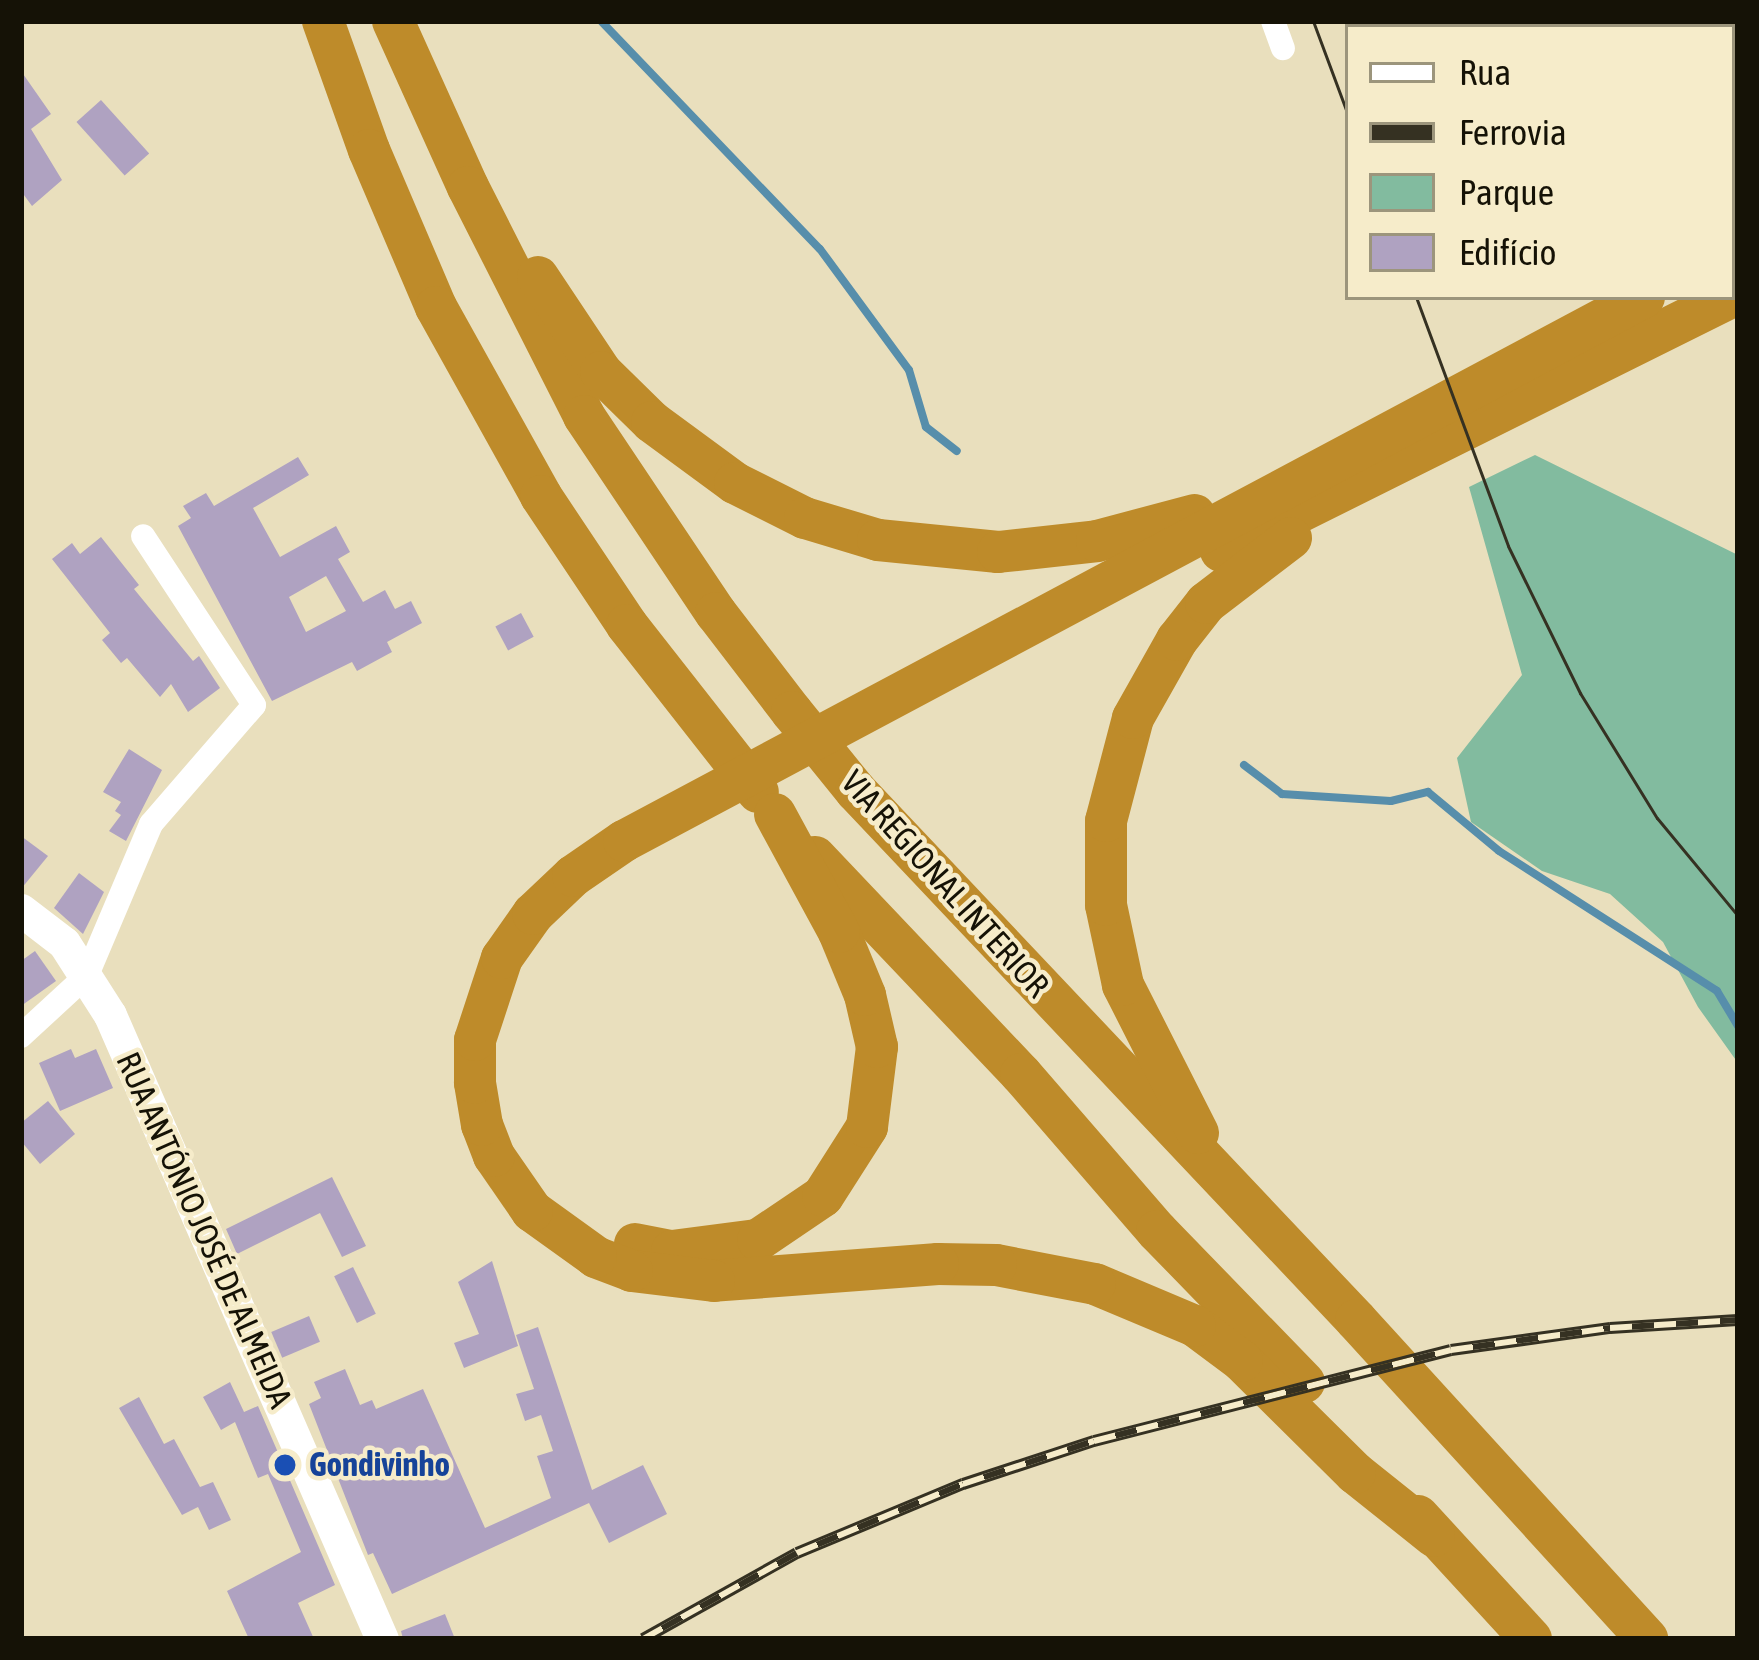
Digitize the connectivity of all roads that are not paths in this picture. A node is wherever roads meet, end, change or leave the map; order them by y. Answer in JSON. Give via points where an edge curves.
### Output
{"nodes":[{"id":1,"x":323,"y":21,"type":"edge"},
{"id":2,"x":393,"y":21,"type":"edge"},
{"id":3,"x":1273,"y":21,"type":"edge"},
{"id":4,"x":1283,"y":48,"type":"dead end"},
{"id":5,"x":484,"y":219,"type":"junction"},
{"id":6,"x":1641,"y":300,"type":"edge"},
{"id":7,"x":1722,"y":300,"type":"edge"},
{"id":8,"x":1595,"y":344,"type":"junction"},
{"id":9,"x":1406,"y":447,"type":"junction"},
{"id":10,"x":1298,"y":477,"type":"junction"},
{"id":11,"x":143,"y":536,"type":"dead end"},
{"id":12,"x":885,"y":714,"type":"junction"},
{"id":13,"x":775,"y":814,"type":"junction"},
{"id":14,"x":690,"y":816,"type":"junction"},
{"id":15,"x":21,"y":910,"type":"edge"},
{"id":16,"x":87,"y":976,"type":"junction"},
{"id":17,"x":21,"y":1036,"type":"edge"},
{"id":18,"x":1241,"y":1198,"type":"junction"},
{"id":19,"x":1258,"y":1357,"type":"junction"},
{"id":20,"x":382,"y":1639,"type":"edge"},
{"id":21,"x":1531,"y":1639,"type":"edge"},
{"id":22,"x":1647,"y":1639,"type":"edge"}],
"edges":[{"from":1,"to":13,"type":"highway","via":[[436,308],[541,496],[627,625]]},
{"from":2,"to":5,"type":"highway","name":"VIA REGIONAL INTERIOR"},
{"from":3,"to":4,"type":"street"},
{"from":5,"to":10,"type":"highway","via":[[518,245],[601,372],[652,422],[735,484],[841,530],[953,550],[1048,548],[1152,529]]},
{"from":5,"to":18,"type":"highway","name":"VIA REGIONAL INTERIOR","via":[[584,416],[780,695],[856,791]]},
{"from":6,"to":8,"type":"highway"},
{"from":7,"to":8,"type":"highway"},
{"from":8,"to":9,"type":"highway"},
{"from":9,"to":10,"type":"highway"},
{"from":9,"to":12,"type":"highway"},
{"from":9,"to":18,"type":"highway","via":[[1376,488],[1299,532],[1207,603],[1152,680],[1111,792],[1106,905],[1124,985],[1194,1127]]},
{"from":10,"to":12,"type":"highway"},
{"from":11,"to":16,"type":"street","via":[[254,705],[152,824]]},
{"from":12,"to":14,"type":"highway"},
{"from":13,"to":14,"type":"highway","via":[[865,994],[877,1047],[867,1127],[823,1196],[789,1223],[758,1240],[672,1251],[604,1231],[544,1182],[509,1114],[503,1044],[526,971],[553,933]]},
{"from":13,"to":19,"type":"highway"},
{"from":14,"to":19,"type":"highway","via":[[573,876],[533,914],[486,995],[476,1040],[482,1125],[532,1211],[596,1257],[672,1278],[760,1280],[938,1264],[1049,1273],[1142,1302]]},
{"from":15,"to":16,"type":"main road","name":"RUA ANTÓNIO JOSÉ DE ALMEIDA","via":[[64,943]]},
{"from":16,"to":17,"type":"street"},
{"from":16,"to":20,"type":"main road","name":"RUA ANTÓNIO JOSÉ DE ALMEIDA"},
{"from":18,"to":22,"type":"highway","name":"VIA REGIONAL INTERIOR"},
{"from":19,"to":21,"type":"highway"}]}
